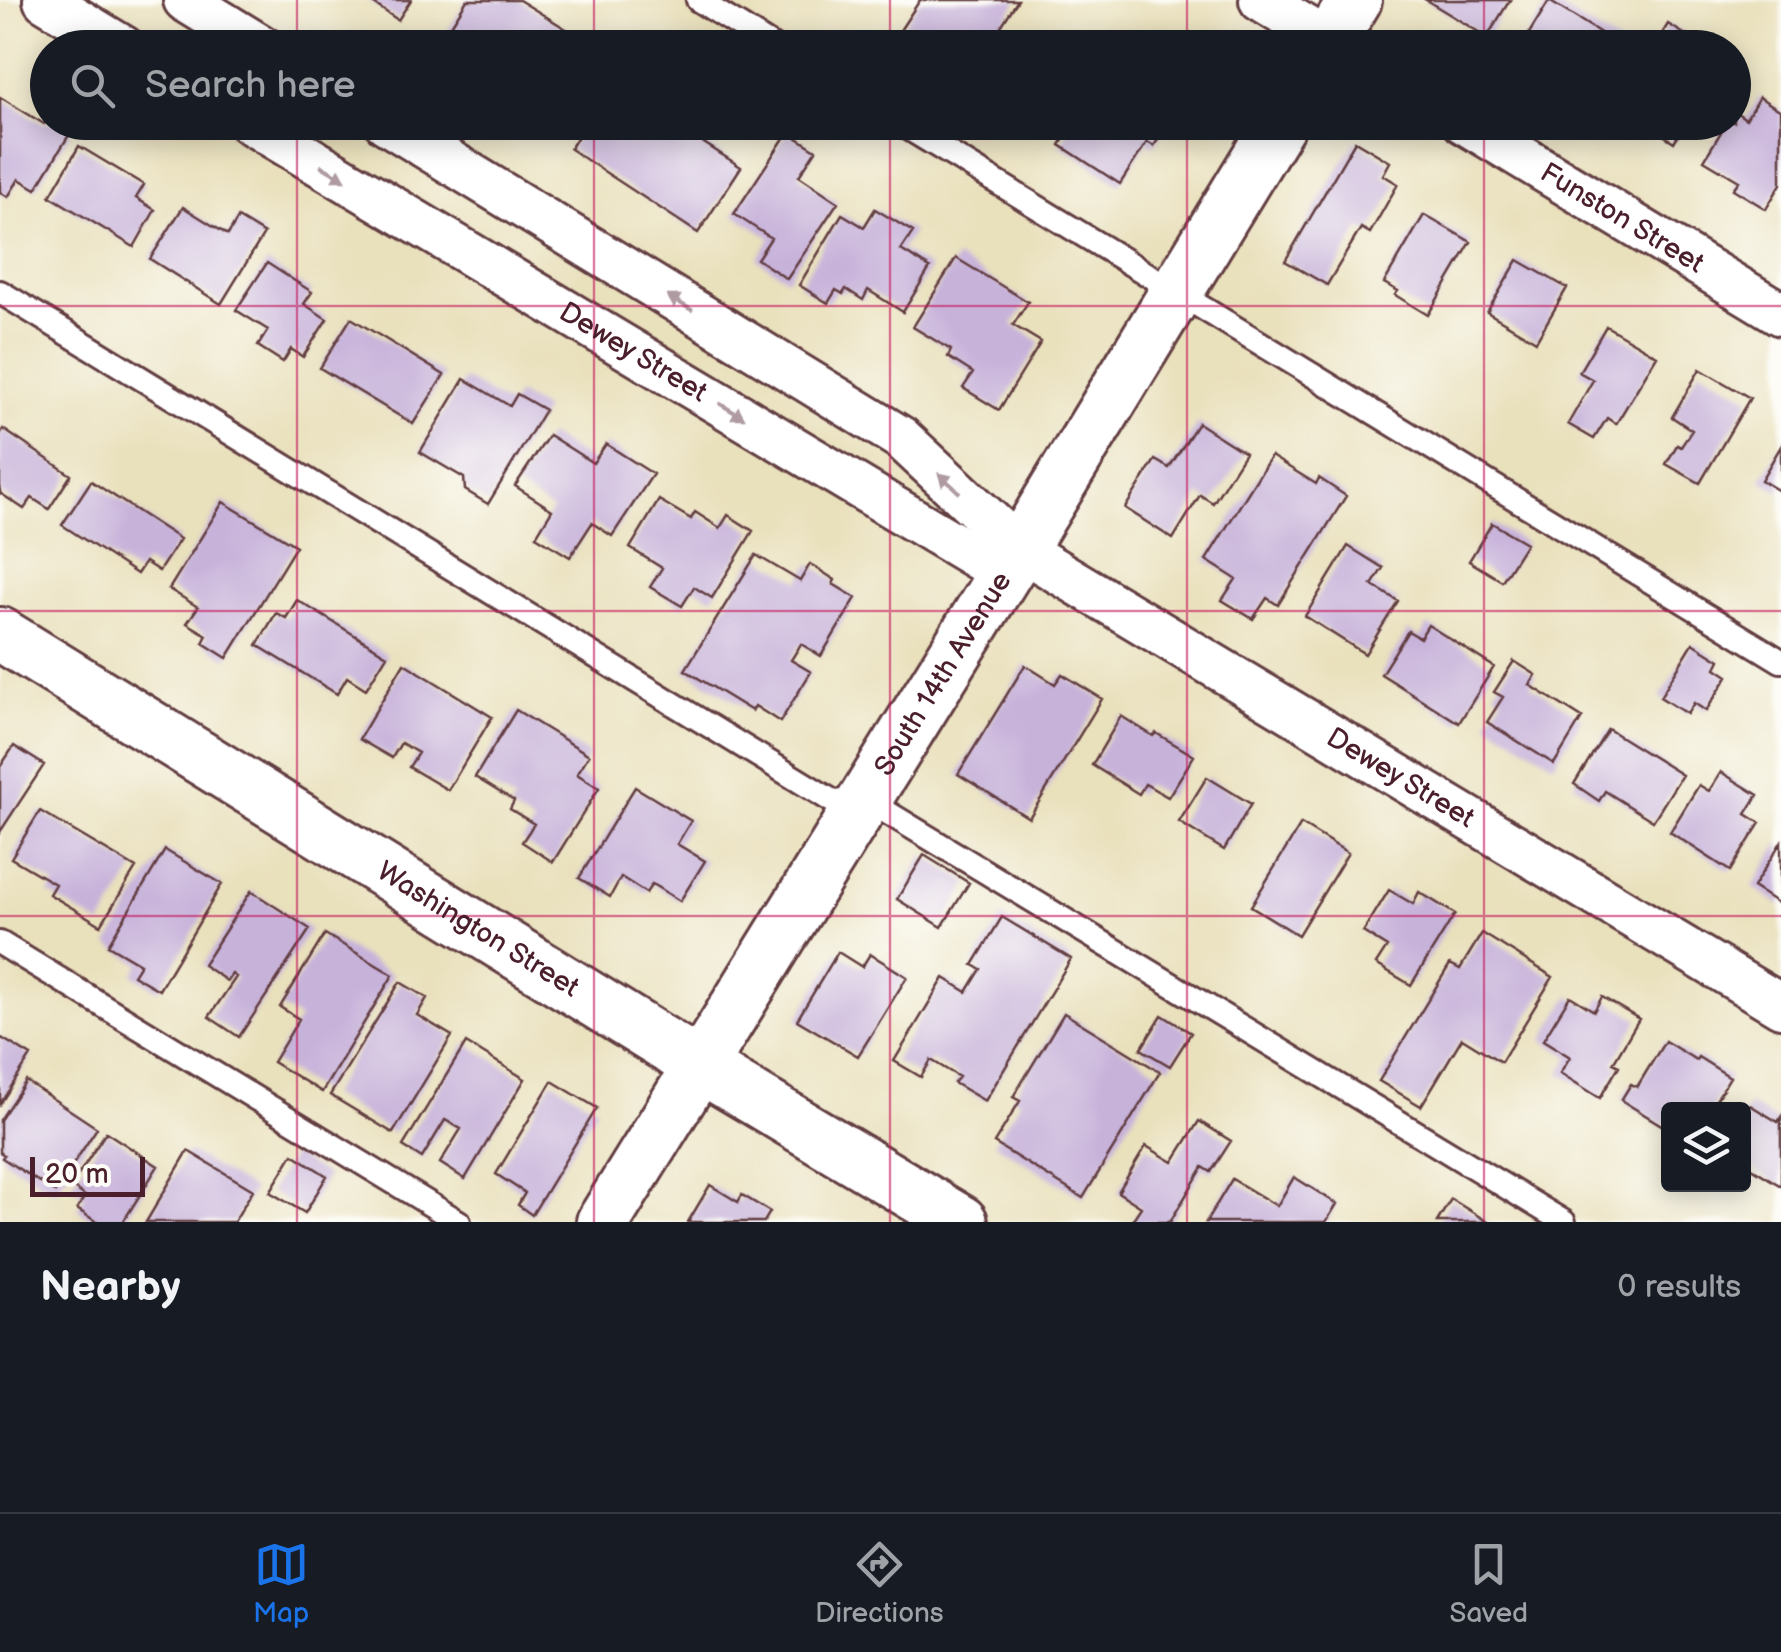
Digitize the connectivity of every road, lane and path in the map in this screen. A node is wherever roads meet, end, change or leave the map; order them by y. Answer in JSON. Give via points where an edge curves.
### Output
{"nodes":[{"id":1,"x":45,"y":0,"type":"edge"},
{"id":2,"x":185,"y":0,"type":"edge"},
{"id":3,"x":698,"y":0,"type":"edge"},
{"id":4,"x":1261,"y":0,"type":"edge"},
{"id":5,"x":94,"y":30,"type":"edge"},
{"id":6,"x":233,"y":30,"type":"edge"},
{"id":7,"x":746,"y":30,"type":"edge"},
{"id":8,"x":1329,"y":30,"type":"edge"},
{"id":9,"x":279,"y":140,"type":"edge"},
{"id":10,"x":414,"y":140,"type":"edge"},
{"id":11,"x":927,"y":140,"type":"edge"},
{"id":12,"x":1269,"y":140,"type":"edge"},
{"id":13,"x":1494,"y":140,"type":"edge"},
{"id":14,"x":0,"y":292,"type":"edge"},
{"id":15,"x":1176,"y":293,"type":"junction"},
{"id":16,"x":1781,"y":314,"type":"edge"},
{"id":17,"x":1020,"y":550,"type":"junction"},
{"id":18,"x":0,"y":634,"type":"edge"},
{"id":19,"x":1781,"y":661,"type":"edge"},
{"id":20,"x":865,"y":799,"type":"junction"},
{"id":21,"x":0,"y":943,"type":"edge"},
{"id":22,"x":1781,"y":1006,"type":"edge"},
{"id":23,"x":700,"y":1066,"type":"junction"},
{"id":24,"x":459,"y":1222,"type":"edge"},
{"id":25,"x":603,"y":1222,"type":"edge"},
{"id":26,"x":960,"y":1222,"type":"edge"},
{"id":27,"x":1564,"y":1222,"type":"edge"}],
"edges":[{"from":1,"to":5,"type":"street"},
{"from":2,"to":6,"type":"street"},
{"from":3,"to":7,"type":"lane"},
{"from":4,"to":8,"type":"street"},
{"from":9,"to":17,"type":"street","name":"Dewey Street","one_way":true,"via":[[981,560]]},
{"from":17,"to":10,"type":"street","name":"Dewey Street","one_way":true,"via":[[901,438]]},
{"from":11,"to":15,"type":"lane"},
{"from":12,"to":15,"type":"street","name":"South 14th Avenue"},
{"from":13,"to":16,"type":"street","name":"Funston Street"},
{"from":14,"to":20,"type":"lane","via":[[834,802]]},
{"from":15,"to":17,"type":"street","name":"South 14th Avenue"},
{"from":15,"to":19,"type":"lane"},
{"from":17,"to":20,"type":"street","name":"South 14th Avenue"},
{"from":17,"to":22,"type":"street","name":"Dewey Street"},
{"from":18,"to":23,"type":"street","name":"Washington Street"},
{"from":20,"to":23,"type":"street","name":"South 14th Avenue"},
{"from":20,"to":27,"type":"lane"},
{"from":21,"to":24,"type":"lane"},
{"from":23,"to":25,"type":"street","name":"South 14th Avenue"},
{"from":23,"to":26,"type":"street","name":"Washington Street"}]}
